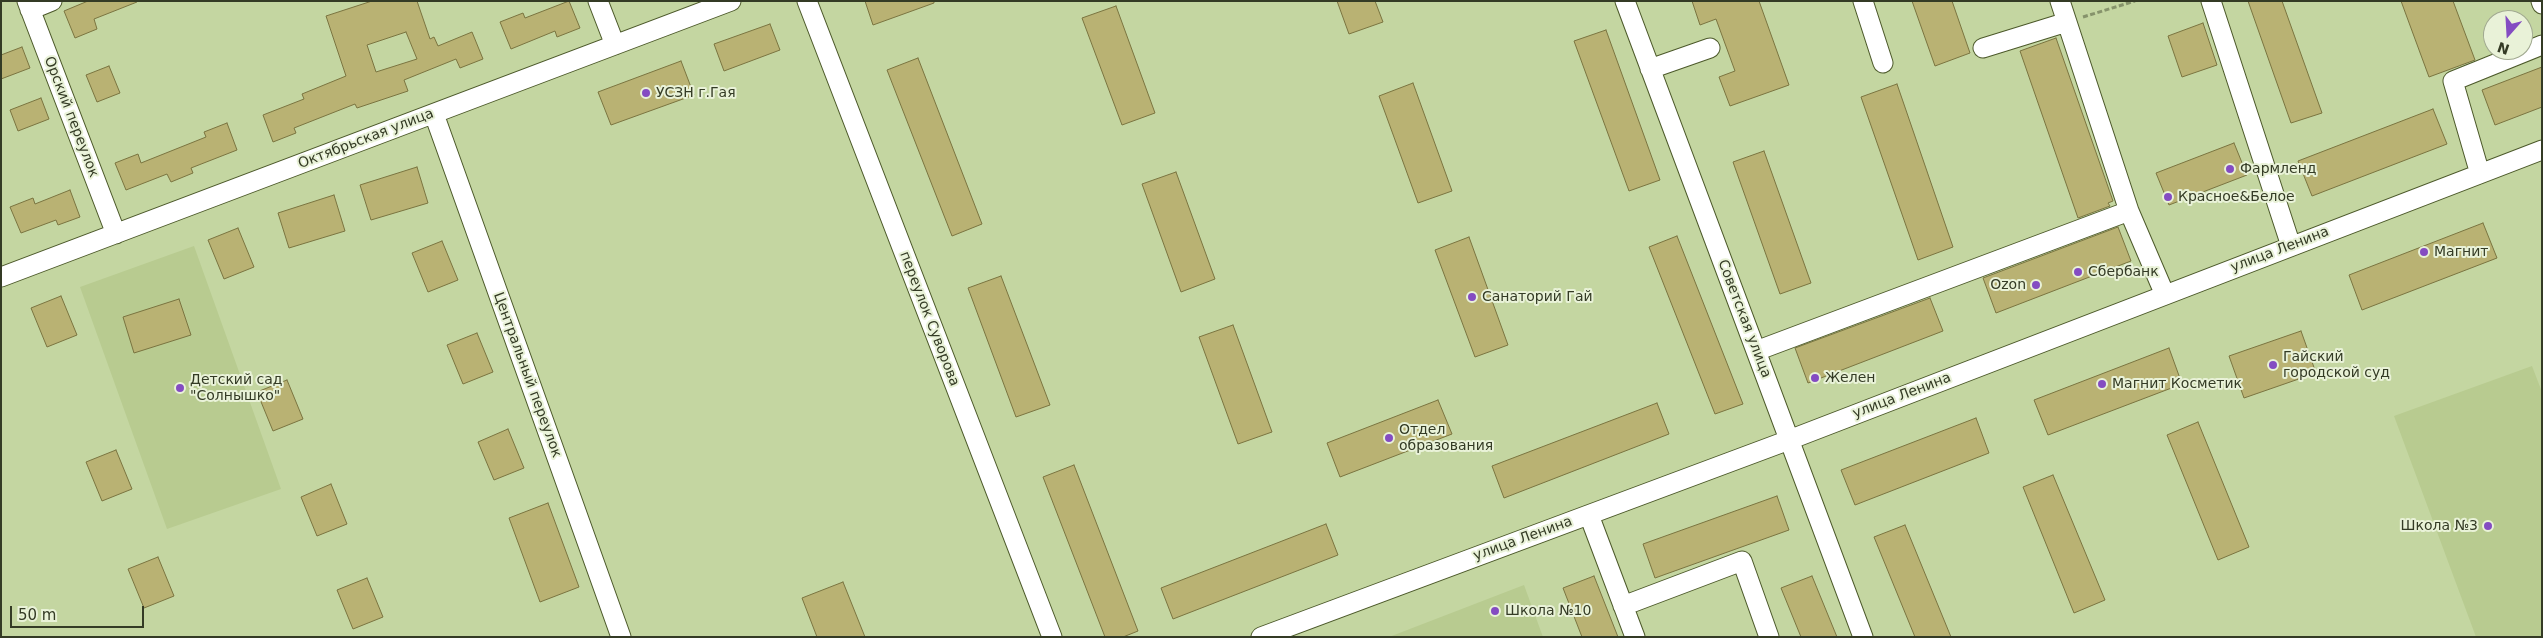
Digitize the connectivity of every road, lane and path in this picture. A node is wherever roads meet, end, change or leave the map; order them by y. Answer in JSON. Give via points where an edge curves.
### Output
{"nodes":[{"id":1,"x":52,"y":1,"type":"edge"},
{"id":2,"x":598,"y":1,"type":"edge"},
{"id":3,"x":732,"y":1,"type":"edge"},
{"id":4,"x":807,"y":1,"type":"edge"},
{"id":5,"x":1625,"y":1,"type":"edge"},
{"id":6,"x":1863,"y":1,"type":"edge"},
{"id":7,"x":2060,"y":1,"type":"edge"},
{"id":8,"x":2135,"y":1,"type":"edge"},
{"id":9,"x":2212,"y":1,"type":"edge"},
{"id":10,"x":28,"y":5,"type":"edge"},
{"id":11,"x":2067,"y":22,"type":"junction"},
{"id":12,"x":615,"y":45,"type":"junction"},
{"id":13,"x":2542,"y":45,"type":"edge"},
{"id":14,"x":1710,"y":48,"type":"dead end"},
{"id":15,"x":1983,"y":48,"type":"dead end"},
{"id":16,"x":1883,"y":62,"type":"dead end"},
{"id":17,"x":1650,"y":69,"type":"junction"},
{"id":18,"x":434,"y":114,"type":"junction"},
{"id":19,"x":2542,"y":150,"type":"edge"},
{"id":20,"x":2480,"y":174,"type":"junction"},
{"id":21,"x":2129,"y":212,"type":"junction"},
{"id":22,"x":116,"y":234,"type":"junction"},
{"id":23,"x":2291,"y":246,"type":"junction"},
{"id":24,"x":1,"y":277,"type":"edge"},
{"id":25,"x":2165,"y":295,"type":"junction"},
{"id":26,"x":1756,"y":350,"type":"junction"},
{"id":27,"x":1789,"y":440,"type":"junction"},
{"id":28,"x":1589,"y":514,"type":"junction"},
{"id":29,"x":1623,"y":606,"type":"junction"},
{"id":30,"x":621,"y":637,"type":"edge"},
{"id":31,"x":1052,"y":637,"type":"edge"},
{"id":32,"x":1261,"y":637,"type":"edge"},
{"id":33,"x":1635,"y":637,"type":"edge"},
{"id":34,"x":1769,"y":637,"type":"edge"},
{"id":35,"x":1863,"y":637,"type":"edge"}],
"edges":[{"from":1,"to":10,"type":"street"},
{"from":2,"to":12,"type":"street"},
{"from":3,"to":12,"type":"street","name":"Октябрьская улица"},
{"from":4,"to":31,"type":"street","name":"переулок Суворова"},
{"from":5,"to":17,"type":"street","name":"Советская улица"},
{"from":6,"to":16,"type":"street"},
{"from":7,"to":11,"type":"street"},
{"from":8,"to":11,"type":"path"},
{"from":9,"to":23,"type":"street"},
{"from":10,"to":22,"type":"street","name":"Орский переулок"},
{"from":11,"to":15,"type":"street"},
{"from":11,"to":21,"type":"street"},
{"from":12,"to":18,"type":"street","name":"Октябрьская улица"},
{"from":13,"to":20,"type":"street","via":[[2453,81]]},
{"from":14,"to":17,"type":"street"},
{"from":17,"to":26,"type":"street","name":"Советская улица"},
{"from":18,"to":22,"type":"street","name":"Октябрьская улица"},
{"from":18,"to":30,"type":"street","name":"Центральный переулок"},
{"from":19,"to":20,"type":"street","name":"улица Ленина"},
{"from":20,"to":23,"type":"street","name":"улица Ленина"},
{"from":21,"to":25,"type":"street"},
{"from":21,"to":26,"type":"street"},
{"from":22,"to":24,"type":"street","name":"Октябрьская улица"},
{"from":23,"to":25,"type":"street","name":"улица Ленина"},
{"from":25,"to":27,"type":"street","name":"улица Ленина"},
{"from":26,"to":27,"type":"street","name":"Советская улица"},
{"from":27,"to":28,"type":"street","name":"улица Ленина"},
{"from":27,"to":35,"type":"street","name":"Советская улица"},
{"from":28,"to":29,"type":"street"},
{"from":28,"to":32,"type":"street","name":"улица Ленина"},
{"from":29,"to":33,"type":"street"},
{"from":29,"to":34,"type":"street","via":[[1742,561]]}]}
